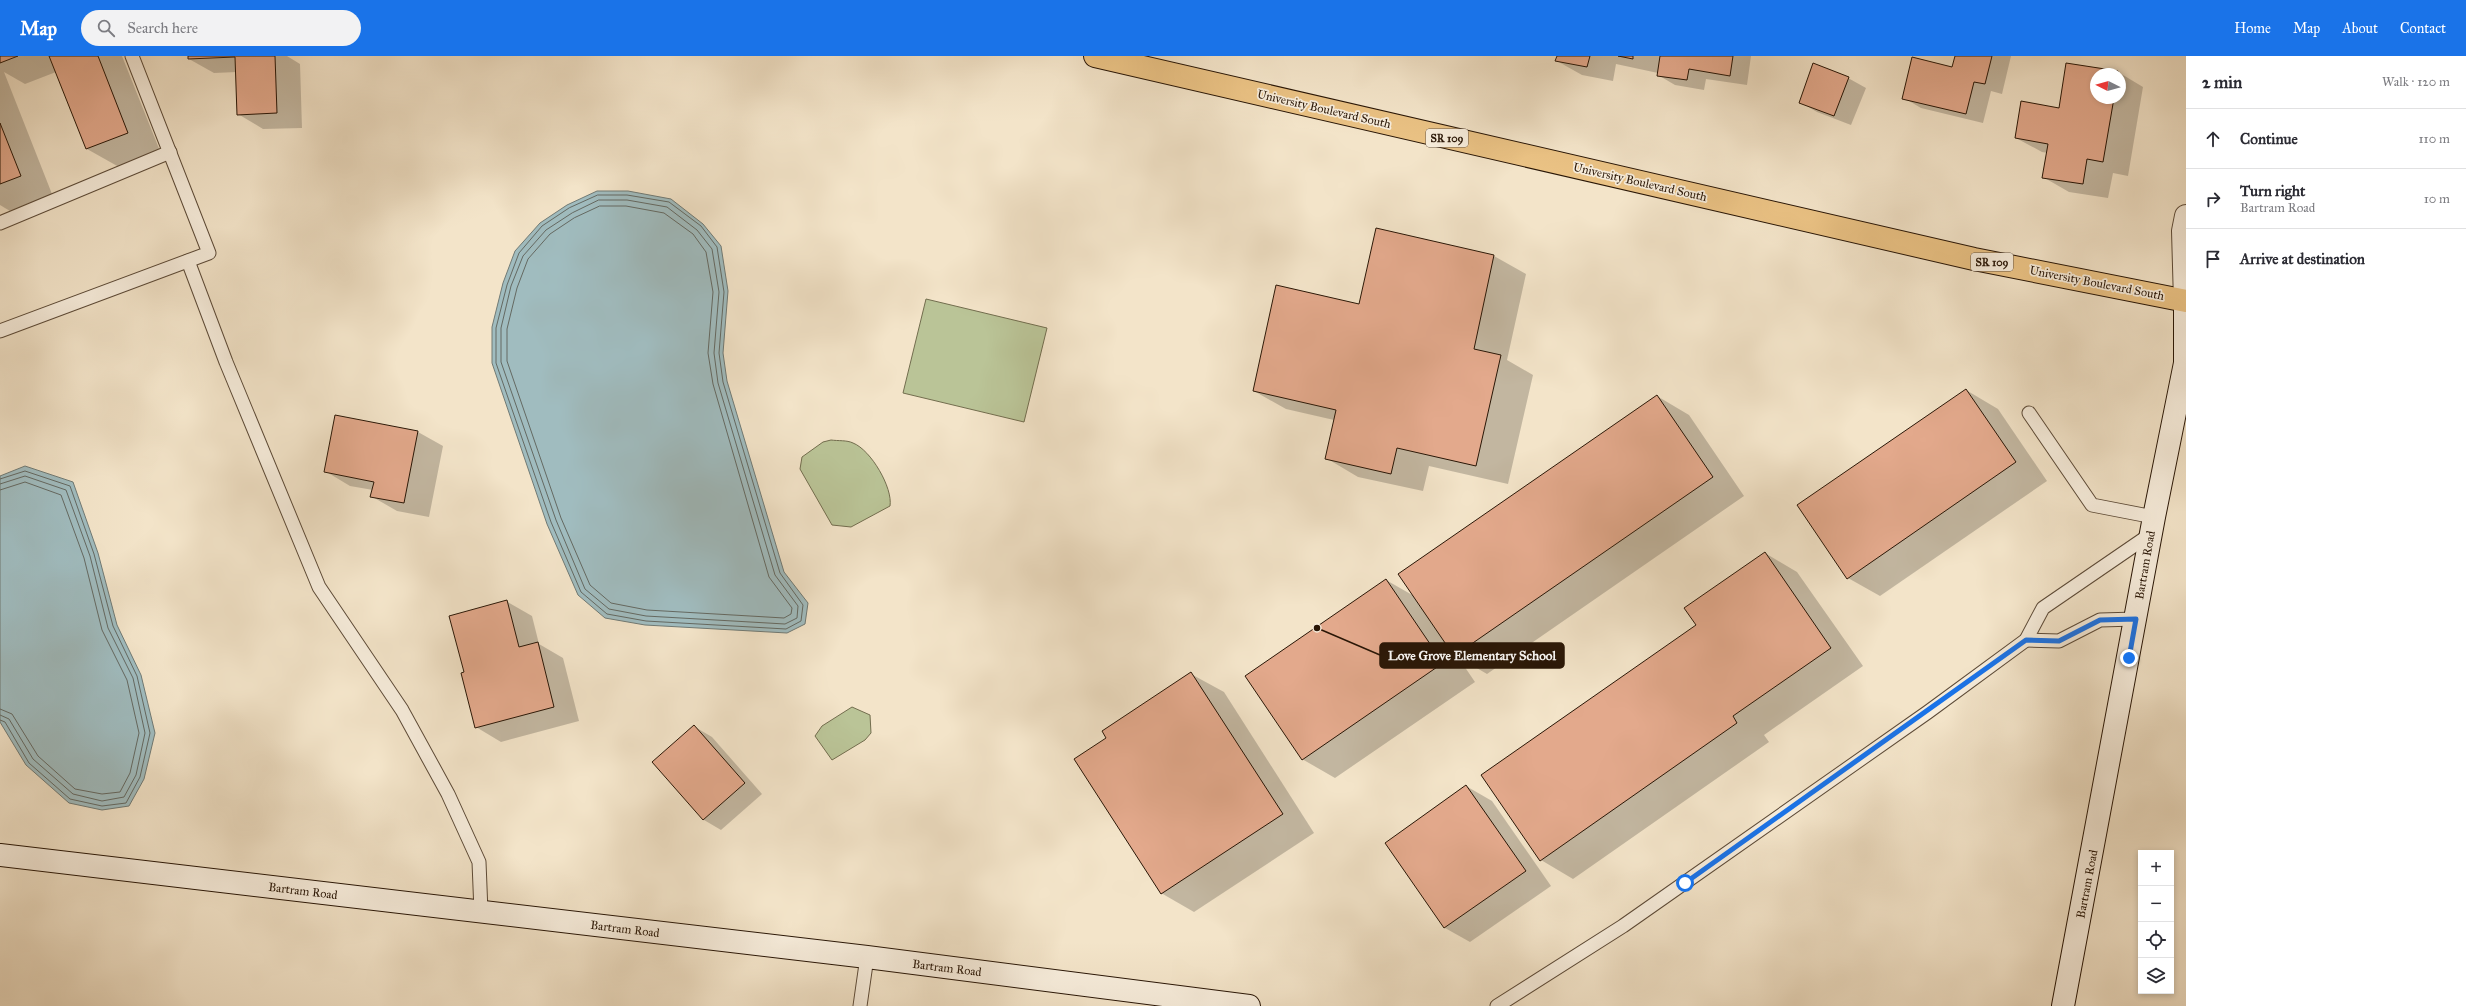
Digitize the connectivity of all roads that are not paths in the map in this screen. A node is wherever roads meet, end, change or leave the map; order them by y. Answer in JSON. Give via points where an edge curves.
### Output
{"nodes":[{"id":1,"x":132,"y":56,"type":"edge"},
{"id":2,"x":1095,"y":56,"type":"edge"},
{"id":3,"x":170,"y":152,"type":"junction"},
{"id":4,"x":2186,"y":216,"type":"edge"},
{"id":5,"x":0,"y":223,"type":"edge"},
{"id":6,"x":188,"y":261,"type":"junction"},
{"id":7,"x":2186,"y":301,"type":"edge"},
{"id":8,"x":0,"y":331,"type":"edge"},
{"id":9,"x":2029,"y":414,"type":"dead end"},
{"id":10,"x":2152,"y":526,"type":"junction"},
{"id":11,"x":2136,"y":619,"type":"junction"},
{"id":12,"x":2026,"y":640,"type":"junction"},
{"id":13,"x":0,"y":855,"type":"edge"},
{"id":14,"x":481,"y":912,"type":"junction"},
{"id":15,"x":867,"y":957,"type":"junction"},
{"id":16,"x":860,"y":1006,"type":"edge"},
{"id":17,"x":1249,"y":1006,"type":"edge"},
{"id":18,"x":1497,"y":1006,"type":"edge"},
{"id":19,"x":2064,"y":1006,"type":"edge"}],
"edges":[{"from":1,"to":3,"type":"lane"},
{"from":2,"to":7,"type":"main road","name":"University Boulevard South","number":"SR 109","via":[[1974,259]]},
{"from":3,"to":5,"type":"lane"},
{"from":3,"to":6,"type":"lane","via":[[209,253]]},
{"from":4,"to":7,"type":"street","name":"Bartram Road","via":[[2183,231]]},
{"from":6,"to":8,"type":"lane"},
{"from":6,"to":14,"type":"lane","via":[[226,362],[319,587],[402,710],[448,794],[479,862]]},
{"from":7,"to":10,"type":"street","name":"Bartram Road","via":[[2185,363]]},
{"from":9,"to":10,"type":"lane","via":[[2092,505]]},
{"from":10,"to":11,"type":"street","name":"Bartram Road"},
{"from":10,"to":12,"type":"lane","via":[[2043,608]]},
{"from":11,"to":12,"type":"lane","via":[[2100,620],[2059,641]]},
{"from":11,"to":19,"type":"street","name":"Bartram Road"},
{"from":12,"to":18,"type":"lane","via":[[1623,926]]},
{"from":13,"to":14,"type":"street","name":"Bartram Road"},
{"from":14,"to":15,"type":"street","name":"Bartram Road"},
{"from":15,"to":16,"type":"lane"},
{"from":15,"to":17,"type":"street","name":"Bartram Road"}]}
